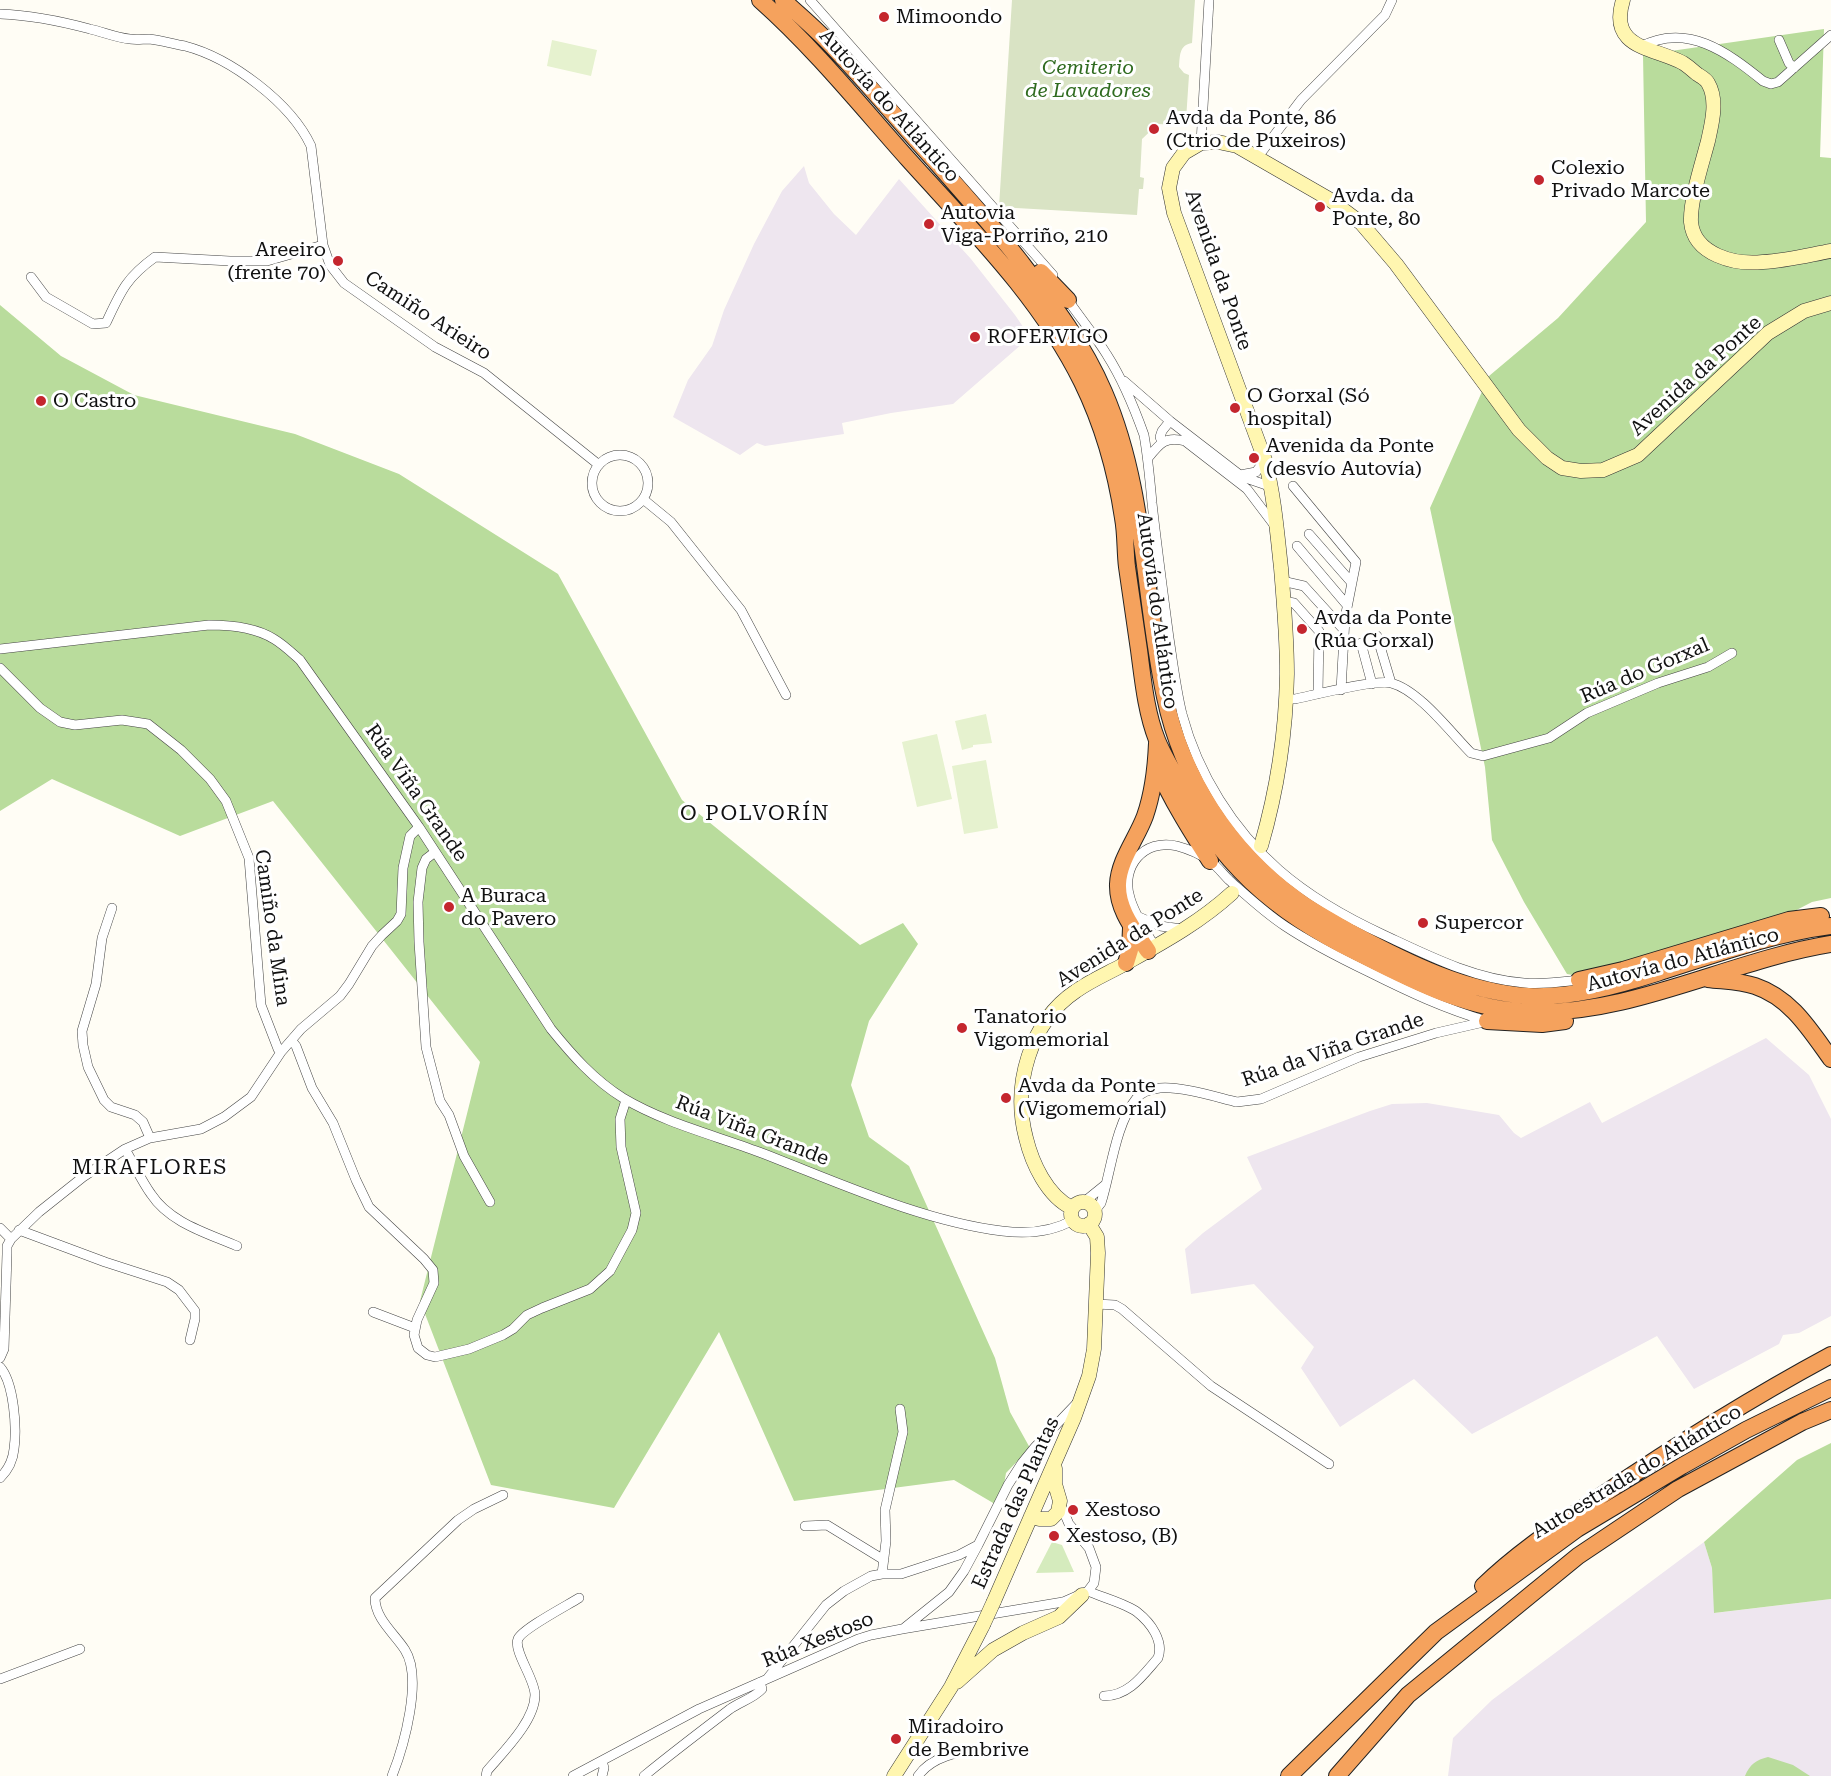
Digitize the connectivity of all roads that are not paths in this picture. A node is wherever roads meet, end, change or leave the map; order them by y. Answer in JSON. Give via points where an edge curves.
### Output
{"nodes":[{"id":1,"x":760,"y":0,"type":"edge"},
{"id":2,"x":783,"y":0,"type":"edge"},
{"id":3,"x":798,"y":0,"type":"edge"},
{"id":4,"x":810,"y":0,"type":"edge"},
{"id":5,"x":1209,"y":0,"type":"edge"},
{"id":6,"x":1392,"y":0,"type":"edge"},
{"id":7,"x":1623,"y":0,"type":"edge"},
{"id":8,"x":0,"y":14,"type":"edge"},
{"id":9,"x":1831,"y":35,"type":"edge"},
{"id":10,"x":1779,"y":40,"type":"dead end"},
{"id":11,"x":832,"y":46,"type":"junction"},
{"id":12,"x":1640,"y":47,"type":"junction"},
{"id":13,"x":1794,"y":68,"type":"junction"},
{"id":14,"x":1201,"y":143,"type":"junction"},
{"id":15,"x":1257,"y":158,"type":"junction"},
{"id":16,"x":1002,"y":236,"type":"junction"},
{"id":17,"x":323,"y":245,"type":"junction"},
{"id":18,"x":1831,"y":251,"type":"edge"},
{"id":19,"x":31,"y":277,"type":"dead end"},
{"id":20,"x":1068,"y":300,"type":"junction"},
{"id":21,"x":1831,"y":303,"type":"edge"},
{"id":22,"x":1120,"y":378,"type":"junction"},
{"id":23,"x":1170,"y":422,"type":"junction"},
{"id":24,"x":1162,"y":442,"type":"junction"},
{"id":25,"x":1148,"y":458,"type":"junction"},
{"id":26,"x":1264,"y":460,"type":"junction"},
{"id":27,"x":599,"y":465,"type":"junction"},
{"id":28,"x":1240,"y":475,"type":"junction"},
{"id":29,"x":1293,"y":486,"type":"dead end"},
{"id":30,"x":1272,"y":488,"type":"junction"},
{"id":31,"x":1246,"y":489,"type":"junction"},
{"id":32,"x":643,"y":499,"type":"junction"},
{"id":33,"x":1277,"y":528,"type":"junction"},
{"id":34,"x":1309,"y":534,"type":"dead end"},
{"id":35,"x":1297,"y":546,"type":"dead end"},
{"id":36,"x":1282,"y":581,"type":"junction"},
{"id":37,"x":1352,"y":583,"type":"junction"},
{"id":38,"x":1283,"y":601,"type":"junction"},
{"id":39,"x":1347,"y":605,"type":"junction"},
{"id":40,"x":1344,"y":630,"type":"junction"},
{"id":41,"x":1377,"y":636,"type":"dead end"},
{"id":42,"x":1361,"y":644,"type":"dead end"},
{"id":43,"x":0,"y":649,"type":"edge"},
{"id":44,"x":1732,"y":653,"type":"dead end"},
{"id":45,"x":0,"y":668,"type":"edge"},
{"id":46,"x":1391,"y":683,"type":"junction"},
{"id":47,"x":1372,"y":684,"type":"junction"},
{"id":48,"x":1341,"y":690,"type":"junction"},
{"id":49,"x":1318,"y":694,"type":"junction"},
{"id":50,"x":786,"y":695,"type":"dead end"},
{"id":51,"x":1285,"y":699,"type":"junction"},
{"id":52,"x":1157,"y":739,"type":"junction"},
{"id":53,"x":1156,"y":765,"type":"junction"},
{"id":54,"x":419,"y":827,"type":"junction"},
{"id":55,"x":1261,"y":846,"type":"dead end"},
{"id":56,"x":435,"y":852,"type":"junction"},
{"id":57,"x":1210,"y":861,"type":"junction"},
{"id":58,"x":1232,"y":893,"type":"dead end"},
{"id":59,"x":112,"y":908,"type":"dead end"},
{"id":60,"x":1831,"y":916,"type":"edge"},
{"id":61,"x":1135,"y":922,"type":"junction"},
{"id":62,"x":1831,"y":926,"type":"edge"},
{"id":63,"x":1185,"y":929,"type":"junction"},
{"id":64,"x":1831,"y":944,"type":"edge"},
{"id":65,"x":1151,"y":949,"type":"junction"},
{"id":66,"x":1126,"y":963,"type":"junction"},
{"id":67,"x":1702,"y":978,"type":"junction"},
{"id":68,"x":1579,"y":980,"type":"joint"},
{"id":69,"x":1622,"y":1002,"type":"junction"},
{"id":70,"x":1460,"y":1013,"type":"junction"},
{"id":71,"x":1486,"y":1021,"type":"junction"},
{"id":72,"x":1458,"y":1028,"type":"junction"},
{"id":73,"x":292,"y":1041,"type":"junction"},
{"id":74,"x":281,"y":1052,"type":"junction"},
{"id":75,"x":1831,"y":1059,"type":"edge"},
{"id":76,"x":626,"y":1100,"type":"junction"},
{"id":77,"x":150,"y":1138,"type":"junction"},
{"id":78,"x":126,"y":1149,"type":"junction"},
{"id":79,"x":490,"y":1202,"type":"dead end"},
{"id":80,"x":1083,"y":1213,"type":"junction"},
{"id":81,"x":0,"y":1228,"type":"edge"},
{"id":82,"x":19,"y":1230,"type":"junction"},
{"id":83,"x":11,"y":1239,"type":"junction"},
{"id":84,"x":237,"y":1246,"type":"dead end"},
{"id":85,"x":1096,"y":1304,"type":"junction"},
{"id":86,"x":373,"y":1312,"type":"dead end"},
{"id":87,"x":416,"y":1328,"type":"junction"},
{"id":88,"x":190,"y":1340,"type":"dead end"},
{"id":89,"x":1831,"y":1355,"type":"edge"},
{"id":90,"x":0,"y":1358,"type":"edge"},
{"id":91,"x":0,"y":1367,"type":"edge"},
{"id":92,"x":1831,"y":1388,"type":"edge"},
{"id":93,"x":1083,"y":1396,"type":"junction"},
{"id":94,"x":900,"y":1409,"type":"dead end"},
{"id":95,"x":1831,"y":1410,"type":"edge"},
{"id":96,"x":1055,"y":1460,"type":"junction"},
{"id":97,"x":1329,"y":1464,"type":"dead end"},
{"id":98,"x":0,"y":1478,"type":"edge"},
{"id":99,"x":1043,"y":1487,"type":"junction"},
{"id":100,"x":503,"y":1495,"type":"dead end"},
{"id":101,"x":1059,"y":1497,"type":"junction"},
{"id":102,"x":1031,"y":1516,"type":"junction"},
{"id":103,"x":1051,"y":1519,"type":"junction"},
{"id":104,"x":1069,"y":1524,"type":"junction"},
{"id":105,"x":805,"y":1526,"type":"dead end"},
{"id":106,"x":978,"y":1545,"type":"junction"},
{"id":107,"x":884,"y":1560,"type":"junction"},
{"id":108,"x":882,"y":1574,"type":"junction"},
{"id":109,"x":1085,"y":1593,"type":"junction"},
{"id":110,"x":579,"y":1598,"type":"dead end"},
{"id":111,"x":902,"y":1629,"type":"junction"},
{"id":112,"x":1436,"y":1632,"type":"junction"},
{"id":113,"x":81,"y":1649,"type":"dead end"},
{"id":114,"x":0,"y":1679,"type":"edge"},
{"id":115,"x":763,"y":1681,"type":"junction"},
{"id":116,"x":951,"y":1687,"type":"junction"},
{"id":117,"x":1104,"y":1696,"type":"dead end"},
{"id":118,"x":983,"y":1748,"type":"dead end"},
{"id":119,"x":602,"y":1761,"type":"junction"},
{"id":120,"x":392,"y":1776,"type":"edge"},
{"id":121,"x":486,"y":1776,"type":"edge"},
{"id":122,"x":573,"y":1776,"type":"edge"},
{"id":123,"x":602,"y":1776,"type":"edge"},
{"id":124,"x":644,"y":1776,"type":"edge"},
{"id":125,"x":894,"y":1776,"type":"edge"},
{"id":126,"x":918,"y":1776,"type":"edge"},
{"id":127,"x":1289,"y":1776,"type":"edge"},
{"id":128,"x":1337,"y":1776,"type":"edge"}],
"edges":[{"from":1,"to":52,"type":"highway","name":"Autovía do Atlántico","via":[[826,67],[991,251],[1066,351],[1098,419],[1116,480],[1141,672]]},
{"from":2,"to":11,"type":"highway","name":"Autovía do Atlántico"},
{"from":3,"to":11,"type":"highway"},
{"from":4,"to":20,"type":"street","via":[[1051,270]]},
{"from":5,"to":14,"type":"street"},
{"from":6,"to":15,"type":"street","via":[[1385,15],[1301,99]]},
{"from":7,"to":12,"type":"street","via":[[1622,27]]},
{"from":8,"to":17,"type":"street","name":"Camiño Arieiro","via":[[48,19],[130,39],[187,47],[235,68],[259,85],[305,133],[311,146]]},
{"from":9,"to":13,"type":"street"},
{"from":10,"to":13,"type":"street"},
{"from":11,"to":16,"type":"highway","name":"Autovía do Atlántico"},
{"from":12,"to":13,"type":"street","via":[[1675,38],[1696,39],[1771,84]]},
{"from":12,"to":18,"type":"street","via":[[1683,63],[1707,82],[1713,100],[1713,122],[1692,205],[1693,233],[1700,244],[1721,257],[1748,262]]},
{"from":14,"to":15,"type":"street","name":"Avenida da Ponte","via":[[1237,146]]},
{"from":14,"to":26,"type":"street","name":"Avenida da Ponte","via":[[1184,153],[1173,168],[1169,188],[1174,213]]},
{"from":15,"to":21,"type":"street","name":"Avenida da Ponte","via":[[1329,199],[1361,224],[1396,264],[1519,430],[1562,468],[1603,470],[1638,455],[1768,333],[1804,311]]},
{"from":16,"to":20,"type":"highway"},
{"from":16,"to":62,"type":"highway","name":"Autovía do Atlántico","via":[[1073,333],[1104,391],[1114,419],[1140,522],[1165,700],[1185,761],[1216,817],[1274,882],[1325,918],[1426,969],[1477,987],[1529,996],[1557,996],[1624,983],[1775,937]]},
{"from":17,"to":19,"type":"street","via":[[267,261],[155,257],[121,289],[106,323],[93,324],[46,297]]},
{"from":17,"to":27,"type":"street","name":"Camiño Arieiro","via":[[330,265],[344,283],[435,347],[484,373]]},
{"from":20,"to":22,"type":"street"},
{"from":22,"to":23,"type":"street"},
{"from":22,"to":25,"type":"street","via":[[1141,426]]},
{"from":23,"to":24,"type":"street","via":[[1162,431]]},
{"from":23,"to":28,"type":"street"},
{"from":24,"to":25,"type":"street"},
{"from":24,"to":31,"type":"street","via":[[1172,438],[1185,441]]},
{"from":25,"to":68,"type":"street","via":[[1182,715],[1206,776],[1251,842],[1280,871],[1331,907],[1447,964],[1482,976],[1525,983]]},
{"from":26,"to":28,"type":"street","via":[[1256,472]]},
{"from":26,"to":30,"type":"street","name":"Avenida da Ponte"},
{"from":27,"to":32,"type":"street","via":[[615,456],[641,464],[648,481]]},
{"from":27,"to":32,"type":"street","via":[[592,481],[603,505],[629,510]]},
{"from":28,"to":30,"type":"street"},
{"from":29,"to":37,"type":"street","via":[[1356,561]]},
{"from":30,"to":31,"type":"street"},
{"from":30,"to":33,"type":"street","name":"Avenida da Ponte"},
{"from":31,"to":33,"type":"street"},
{"from":32,"to":50,"type":"street","via":[[671,522],[741,610]]},
{"from":33,"to":36,"type":"street","name":"Avenida da Ponte"},
{"from":34,"to":37,"type":"street"},
{"from":35,"to":39,"type":"street"},
{"from":36,"to":38,"type":"street","name":"Avenida da Ponte"},
{"from":36,"to":40,"type":"street","via":[[1304,586]]},
{"from":37,"to":39,"type":"street"},
{"from":38,"to":49,"type":"street","via":[[1294,603],[1319,631]]},
{"from":38,"to":51,"type":"street","name":"Avenida da Ponte"},
{"from":39,"to":40,"type":"street"},
{"from":40,"to":48,"type":"street"},
{"from":41,"to":46,"type":"street"},
{"from":42,"to":47,"type":"street"},
{"from":43,"to":54,"type":"street","name":"Rúa Viña Grande","via":[[209,625],[260,632],[300,660]]},
{"from":44,"to":46,"type":"street","name":"Rúa do Gorxal","via":[[1708,667],[1587,713],[1549,738],[1483,756],[1471,753],[1417,697]]},
{"from":45,"to":74,"type":"street","name":"Camiño da Mina","via":[[60,722],[75,725],[122,720],[148,724],[210,779],[226,801],[249,858],[261,1005]]},
{"from":46,"to":47,"type":"street"},
{"from":47,"to":48,"type":"street"},
{"from":48,"to":49,"type":"street"},
{"from":49,"to":51,"type":"street"},
{"from":51,"to":55,"type":"street","name":"Avenida da Ponte","via":[[1274,790]]},
{"from":52,"to":53,"type":"highway"},
{"from":52,"to":69,"type":"highway","name":"Autovía do Atlántico","via":[[1204,829],[1235,867],[1266,896],[1316,930],[1409,978],[1475,1004],[1551,1012]]},
{"from":53,"to":57,"type":"highway","via":[[1178,812]]},
{"from":53,"to":61,"type":"highway","via":[[1145,815],[1120,872],[1118,886],[1121,903]]},
{"from":54,"to":56,"type":"street","name":"Rúa Viña Grande"},
{"from":54,"to":73,"type":"street","via":[[410,836],[397,921],[372,946],[340,996]]},
{"from":56,"to":76,"type":"street","name":"Rúa Viña Grande","via":[[551,1029],[596,1079]]},
{"from":56,"to":79,"type":"street","via":[[422,868],[418,902],[426,1047],[440,1101]]},
{"from":57,"to":61,"type":"street","via":[[1174,845],[1161,844],[1143,851],[1129,877]]},
{"from":57,"to":70,"type":"street","via":[[1255,904],[1285,926],[1414,995]]},
{"from":58,"to":63,"type":"street","name":"Avenida da Ponte"},
{"from":59,"to":77,"type":"street","via":[[102,938],[82,1045],[104,1101],[135,1115]]},
{"from":60,"to":68,"type":"highway","via":[[1789,920]]},
{"from":61,"to":63,"type":"street"},
{"from":61,"to":65,"type":"highway"},
{"from":61,"to":66,"type":"highway"},
{"from":63,"to":65,"type":"street","name":"Avenida da Ponte"},
{"from":64,"to":67,"type":"highway","name":"Autovía do Atlántico"},
{"from":65,"to":66,"type":"street","name":"Avenida da Ponte"},
{"from":66,"to":80,"type":"street","name":"Avenida da Ponte","via":[[1076,991],[1056,1008],[1042,1026],[1025,1069],[1020,1101],[1028,1147],[1047,1185],[1060,1200]]},
{"from":67,"to":69,"type":"highway","name":"Autovía do Atlántico"},
{"from":67,"to":75,"type":"highway","via":[[1770,992],[1801,1018]]},
{"from":69,"to":71,"type":"highway","via":[[1603,1015],[1573,1021]]},
{"from":70,"to":71,"type":"street"},
{"from":70,"to":72,"type":"street"},
{"from":71,"to":72,"type":"street","name":"Rúa da Viña Grande"},
{"from":72,"to":80,"type":"street","name":"Rúa da Viña Grande","via":[[1359,1057],[1247,1102],[1167,1088],[1147,1091],[1137,1098],[1118,1136],[1101,1203]]},
{"from":73,"to":74,"type":"street"},
{"from":73,"to":87,"type":"street","via":[[369,1207],[433,1270],[434,1283]]},
{"from":74,"to":77,"type":"street","via":[[251,1097],[224,1117],[201,1129]]},
{"from":76,"to":80,"type":"street","name":"Rúa Viña Grande","via":[[842,1185],[976,1227],[1031,1232],[1056,1228]]},
{"from":76,"to":87,"type":"street","via":[[620,1119],[621,1147],[636,1213],[632,1230],[610,1271],[590,1289],[527,1315],[503,1335],[469,1349],[435,1357],[427,1355],[418,1348]]},
{"from":77,"to":78,"type":"street"},
{"from":78,"to":82,"type":"street","via":[[83,1177]]},
{"from":78,"to":84,"type":"street","via":[[162,1208],[180,1221]]},
{"from":80,"to":85,"type":"street","name":"Estrada das Plantas","via":[[1097,1237]]},
{"from":81,"to":83,"type":"street"},
{"from":82,"to":83,"type":"street"},
{"from":82,"to":88,"type":"street","via":[[167,1282],[195,1311]]},
{"from":83,"to":90,"type":"street","via":[[7,1254],[4,1349]]},
{"from":85,"to":93,"type":"street","name":"Estrada das Plantas","via":[[1094,1349]]},
{"from":85,"to":97,"type":"street","via":[[1122,1309],[1211,1386]]},
{"from":86,"to":87,"type":"street"},
{"from":89,"to":112,"type":"highway","via":[[1657,1458],[1577,1513],[1500,1569]]},
{"from":91,"to":98,"type":"street","via":[[10,1391],[15,1436],[9,1466]]},
{"from":92,"to":112,"type":"highway","name":"Autoestrada do Atlántico","via":[[1728,1440],[1576,1529]]},
{"from":93,"to":96,"type":"street","name":"Estrada das Plantas"},
{"from":93,"to":106,"type":"street","via":[[1022,1463]]},
{"from":94,"to":107,"type":"street","via":[[903,1432],[885,1510]]},
{"from":95,"to":128,"type":"highway","name":"Autoestrada do Atlántico","via":[[1678,1490],[1578,1556],[1408,1695]]},
{"from":96,"to":99,"type":"street","name":"Estrada das Plantas"},
{"from":96,"to":101,"type":"street"},
{"from":99,"to":101,"type":"street","via":[[1053,1489]]},
{"from":99,"to":102,"type":"street","name":"Estrada das Plantas"},
{"from":100,"to":120,"type":"street","via":[[458,1520],[375,1598],[381,1618],[406,1650],[414,1678],[401,1754]]},
{"from":101,"to":103,"type":"street","via":[[1058,1512]]},
{"from":101,"to":104,"type":"street"},
{"from":102,"to":103,"type":"street"},
{"from":102,"to":116,"type":"street","name":"Estrada das Plantas","bridge":true},
{"from":103,"to":104,"type":"street"},
{"from":104,"to":109,"type":"street","via":[[1094,1558],[1094,1582]]},
{"from":105,"to":107,"type":"street","via":[[827,1525]]},
{"from":106,"to":108,"type":"street","via":[[901,1574]]},
{"from":106,"to":111,"type":"street","via":[[949,1593]]},
{"from":107,"to":108,"type":"street"},
{"from":108,"to":115,"type":"street","via":[[871,1576],[826,1605]]},
{"from":109,"to":111,"type":"street","name":"Rúa Xestoso","via":[[1064,1602]]},
{"from":109,"to":116,"type":"street","via":[[1059,1617],[993,1650]]},
{"from":109,"to":117,"type":"street","via":[[1136,1611],[1159,1642],[1158,1658],[1133,1686]]},
{"from":110,"to":121,"type":"street","via":[[518,1638],[517,1647],[536,1696],[530,1715]]},
{"from":111,"to":115,"type":"street","name":"Rúa Xestoso","via":[[858,1639]]},
{"from":112,"to":127,"type":"highway","name":"Autoestrada do Atlántico"},
{"from":113,"to":114,"type":"street"},
{"from":115,"to":119,"type":"street","name":"Rúa Xestoso","via":[[699,1709]]},
{"from":115,"to":124,"type":"street","via":[[759,1692],[740,1702]]},
{"from":116,"to":125,"type":"street","name":"Estrada das Plantas"},
{"from":118,"to":126,"type":"street","via":[[940,1759]]},
{"from":119,"to":122,"type":"street","name":"Rúa Xestoso"},
{"from":119,"to":123,"type":"street"}]}
